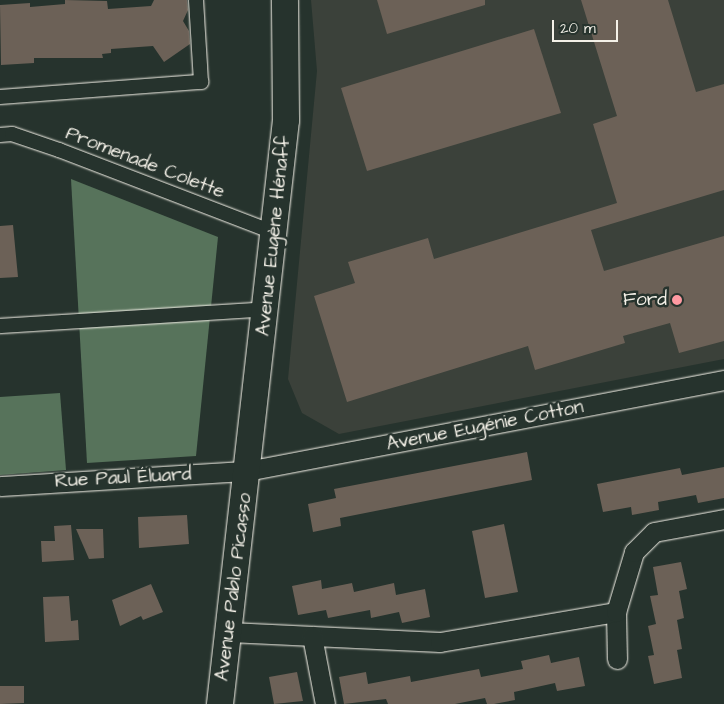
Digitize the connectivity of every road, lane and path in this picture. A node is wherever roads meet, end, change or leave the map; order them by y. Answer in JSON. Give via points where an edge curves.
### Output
{"nodes":[{"id":1,"x":196,"y":0,"type":"edge"},
{"id":2,"x":285,"y":0,"type":"edge"},
{"id":3,"x":0,"y":97,"type":"edge"},
{"id":4,"x":4,"y":133,"type":"edge"},
{"id":5,"x":275,"y":232,"type":"junction"},
{"id":6,"x":267,"y":308,"type":"junction"},
{"id":7,"x":0,"y":326,"type":"edge"},
{"id":8,"x":724,"y":380,"type":"edge"},
{"id":9,"x":247,"y":471,"type":"junction"},
{"id":10,"x":0,"y":486,"type":"edge"},
{"id":11,"x":724,"y":519,"type":"edge"},
{"id":12,"x":616,"y":612,"type":"junction"},
{"id":13,"x":229,"y":632,"type":"junction"},
{"id":14,"x":312,"y":636,"type":"junction"},
{"id":15,"x":617,"y":659,"type":"dead end"},
{"id":16,"x":220,"y":704,"type":"edge"},
{"id":17,"x":325,"y":704,"type":"edge"}],
"edges":[{"from":1,"to":3,"type":"street","via":[[201,82]]},
{"from":2,"to":5,"type":"main road","name":"Avenue Eugène Hénaff","via":[[286,120]]},
{"from":4,"to":5,"type":"street","name":"Promenade Colette"},
{"from":5,"to":6,"type":"main road","name":"Avenue Eugène Hénaff"},
{"from":6,"to":7,"type":"street"},
{"from":6,"to":9,"type":"main road","name":"Avenue Eugène Hénaff"},
{"from":8,"to":9,"type":"street","name":"Avenue Eugénie Cotton"},
{"from":9,"to":10,"type":"street","name":"Rue Paul Éluard"},
{"from":9,"to":13,"type":"main road","name":"Avenue Pablo Picasso"},
{"from":11,"to":12,"type":"street","via":[[654,532],[634,552]]},
{"from":12,"to":14,"type":"street","via":[[440,642]]},
{"from":12,"to":15,"type":"street"},
{"from":13,"to":14,"type":"street"},
{"from":13,"to":16,"type":"main road","name":"Avenue Pablo Picasso"},
{"from":14,"to":17,"type":"street"}]}
